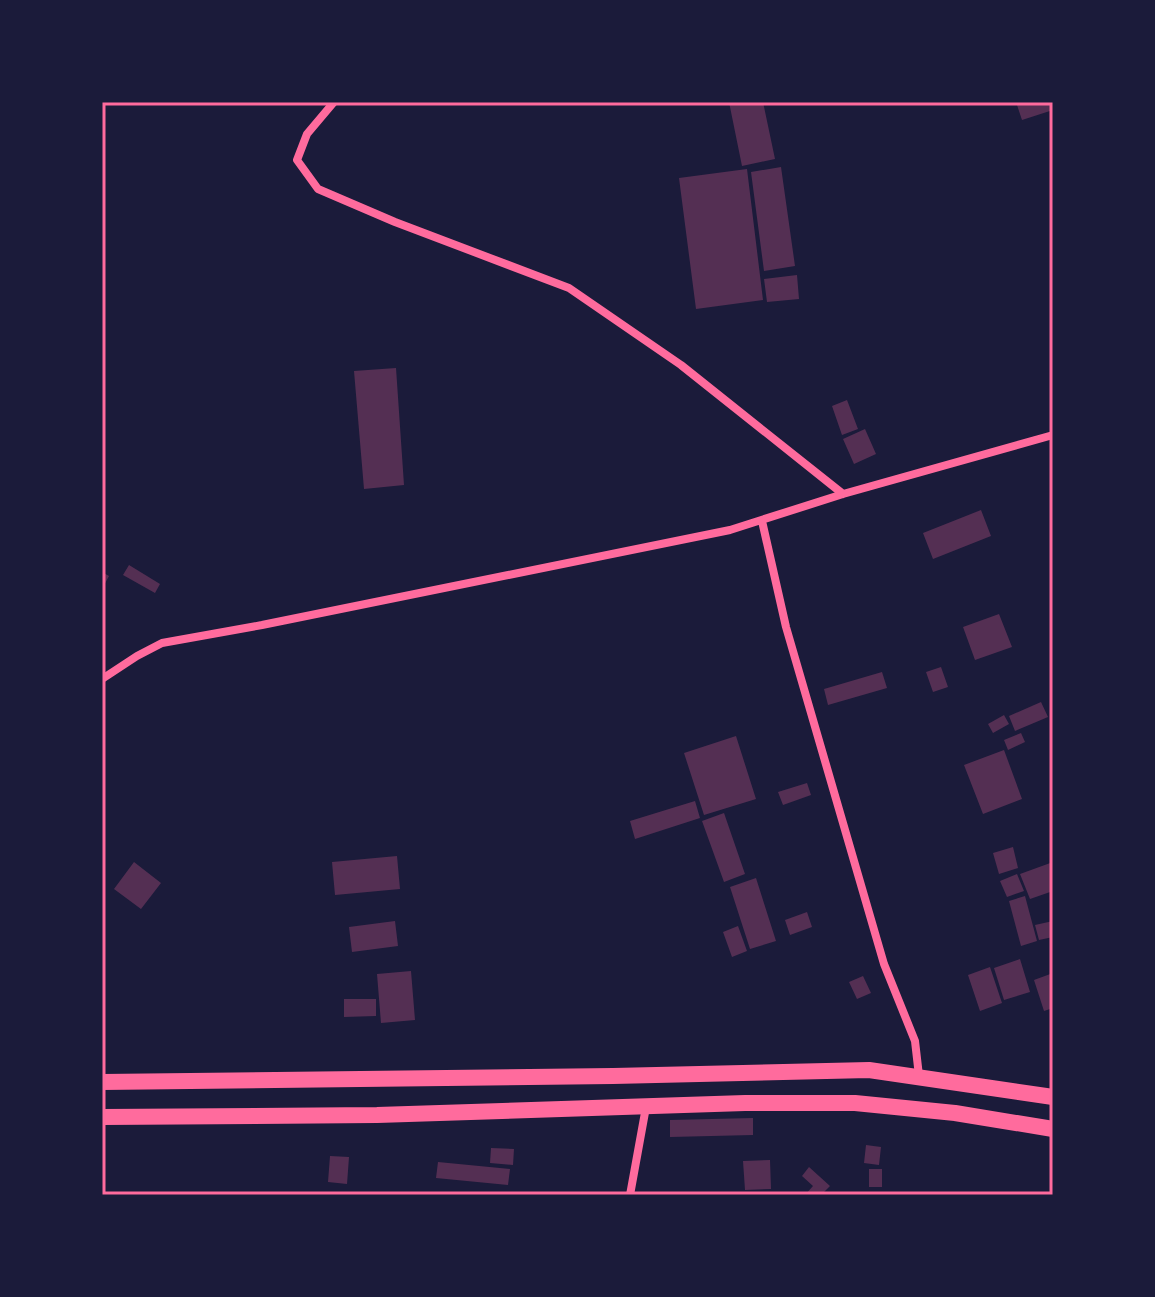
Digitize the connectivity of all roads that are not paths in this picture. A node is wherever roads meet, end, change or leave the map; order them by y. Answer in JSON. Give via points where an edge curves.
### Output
{"nodes":[{"id":1,"x":334,"y":102,"type":"edge"},
{"id":2,"x":1053,"y":435,"type":"edge"},
{"id":3,"x":843,"y":494,"type":"junction"},
{"id":4,"x":762,"y":521,"type":"junction"},
{"id":5,"x":102,"y":679,"type":"edge"},
{"id":6,"x":919,"y":1077,"type":"junction"},
{"id":7,"x":102,"y":1082,"type":"edge"},
{"id":8,"x":1053,"y":1097,"type":"edge"},
{"id":9,"x":647,"y":1106,"type":"junction"},
{"id":10,"x":102,"y":1117,"type":"edge"},
{"id":11,"x":1053,"y":1129,"type":"edge"},
{"id":12,"x":630,"y":1195,"type":"edge"}],
"edges":[{"from":1,"to":3,"type":"street","via":[[307,134],[297,160],[318,189],[569,288],[681,365]]},
{"from":2,"to":3,"type":"street"},
{"from":3,"to":4,"type":"street"},
{"from":4,"to":5,"type":"street","via":[[162,643]]},
{"from":4,"to":6,"type":"street","via":[[786,627],[884,964],[915,1041]]},
{"from":6,"to":7,"type":"main road","via":[[869,1070]]},
{"from":6,"to":8,"type":"main road"},
{"from":9,"to":10,"type":"main road"},
{"from":9,"to":11,"type":"main road","via":[[855,1103]]},
{"from":9,"to":12,"type":"street"}]}
